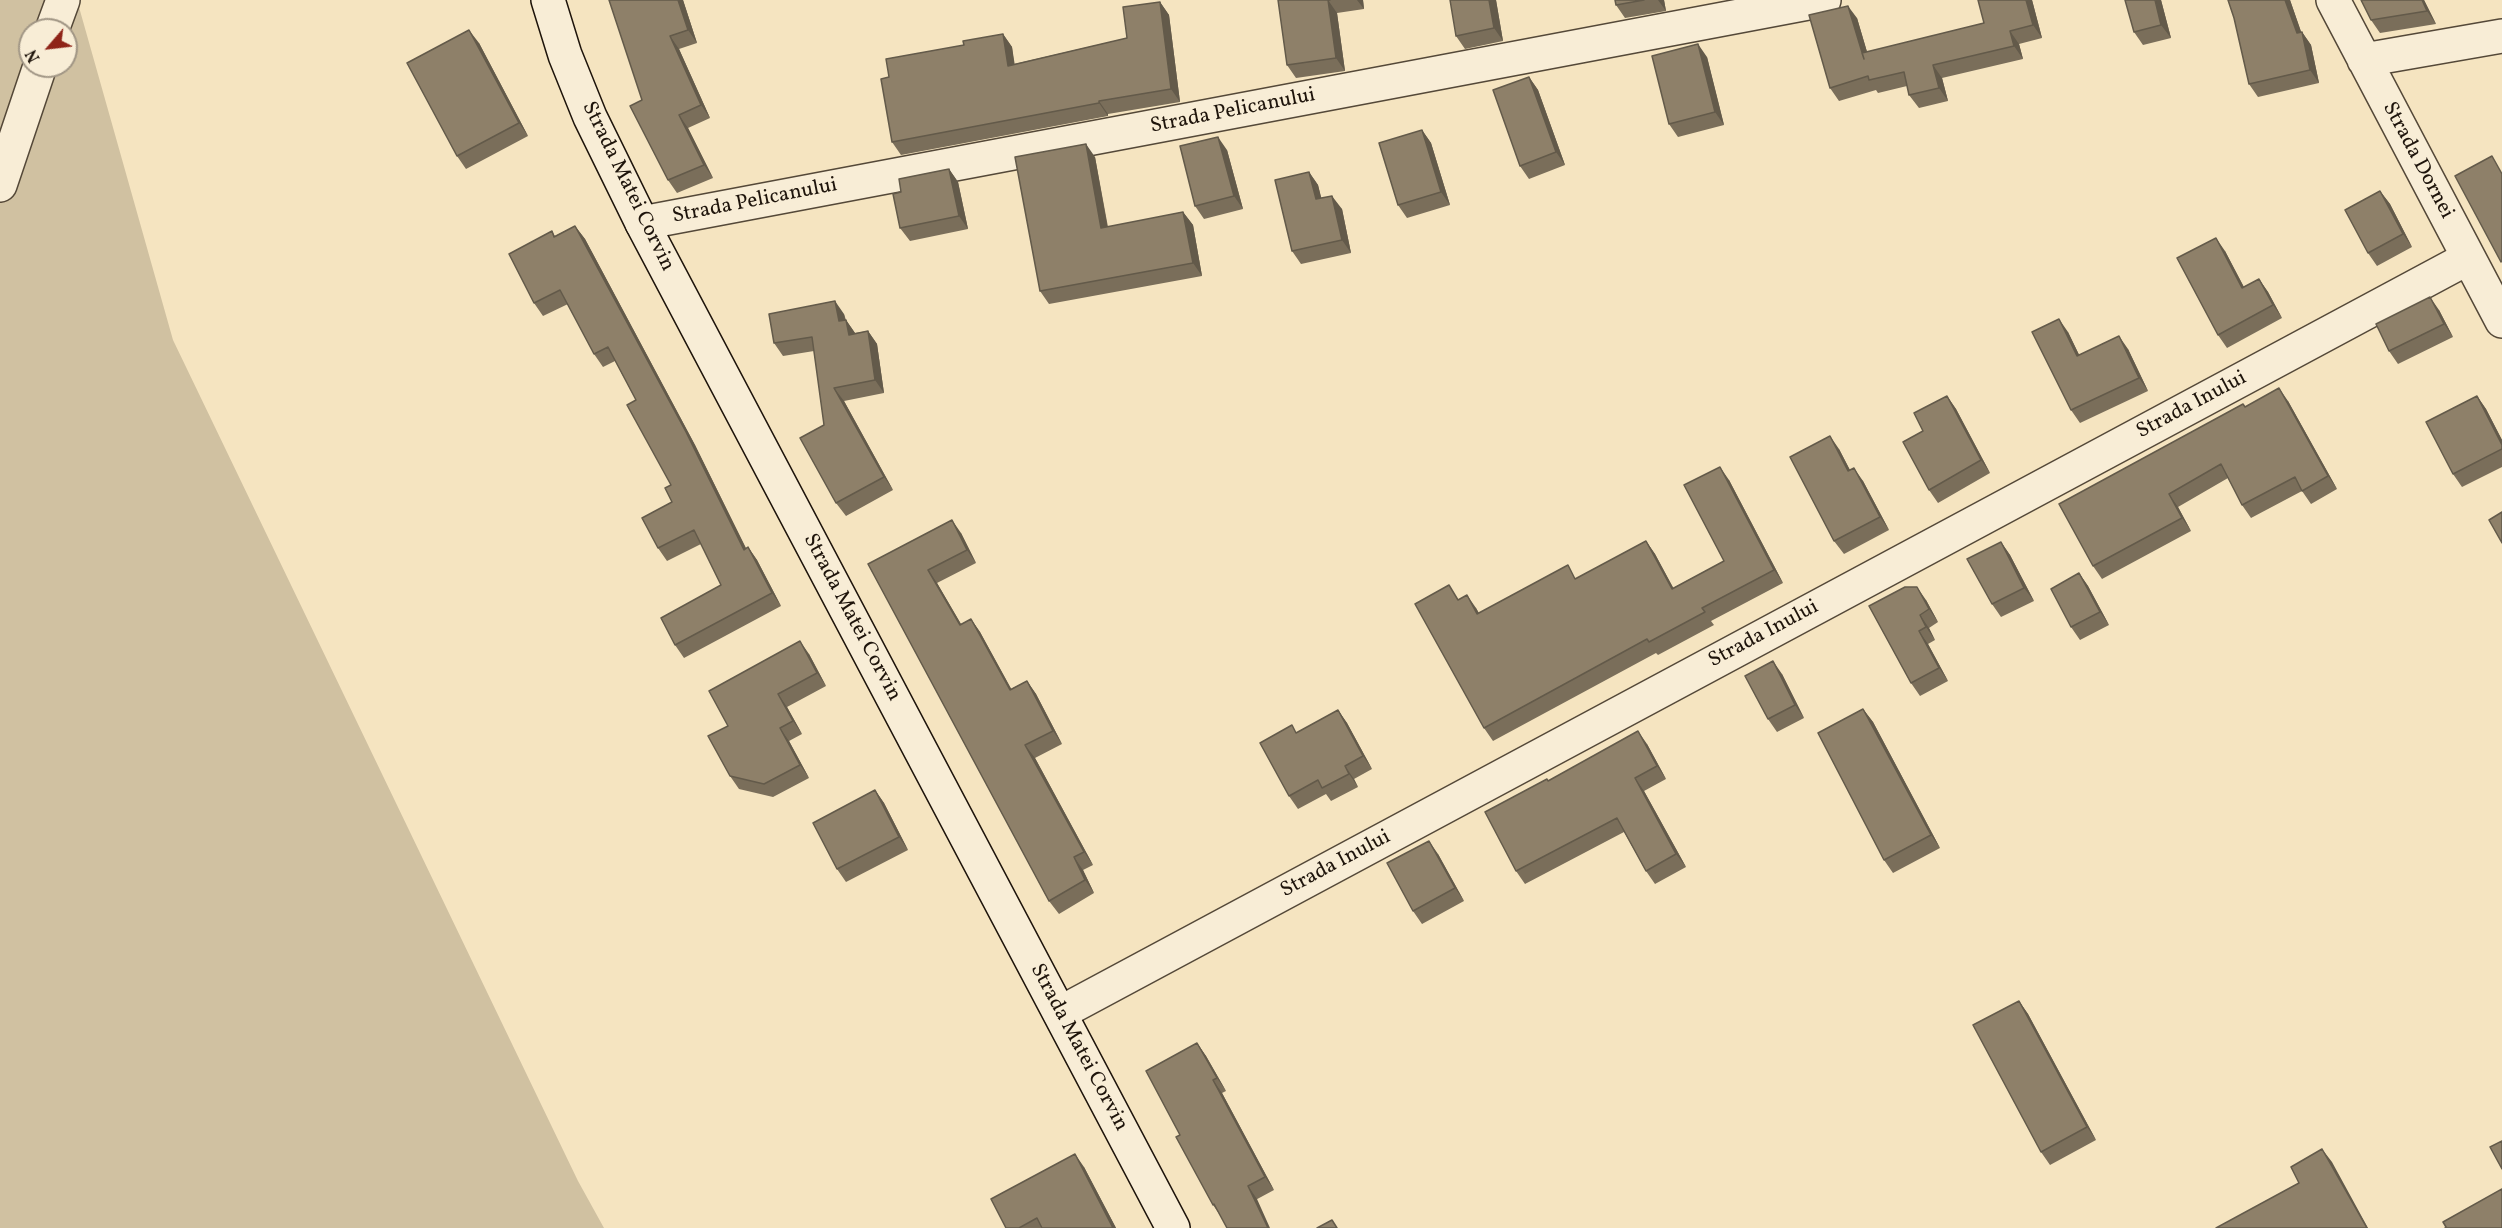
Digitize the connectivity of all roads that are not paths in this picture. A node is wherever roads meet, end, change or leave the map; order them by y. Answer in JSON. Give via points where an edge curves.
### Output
{"nodes":[{"id":1,"x":63,"y":0,"type":"edge"},
{"id":2,"x":548,"y":0,"type":"edge"},
{"id":3,"x":1824,"y":0,"type":"edge"},
{"id":4,"x":2333,"y":0,"type":"edge"},
{"id":5,"x":56,"y":18,"type":"edge"},
{"id":6,"x":2502,"y":36,"type":"edge"},
{"id":7,"x":2364,"y":60,"type":"junction"},
{"id":8,"x":36,"y":78,"type":"edge"},
{"id":9,"x":0,"y":185,"type":"edge"},
{"id":10,"x":642,"y":223,"type":"junction"},
{"id":11,"x":2468,"y":258,"type":"junction"},
{"id":12,"x":2502,"y":321,"type":"edge"},
{"id":13,"x":1060,"y":1013,"type":"junction"},
{"id":14,"x":1173,"y":1228,"type":"edge"}],
"edges":[{"from":1,"to":5,"type":"street"},
{"from":2,"to":10,"type":"street","name":"Strada Matei Corvin","via":[[590,117]]},
{"from":3,"to":10,"type":"street","name":"Strada Pelicanului"},
{"from":4,"to":7,"type":"street","name":"Strada Dornei"},
{"from":6,"to":7,"type":"street"},
{"from":7,"to":11,"type":"street","name":"Strada Dornei"},
{"from":8,"to":9,"type":"street"},
{"from":10,"to":13,"type":"street","name":"Strada Matei Corvin"},
{"from":11,"to":12,"type":"street","name":"Strada Dornei"},
{"from":11,"to":13,"type":"street","name":"Strada Inului"},
{"from":13,"to":14,"type":"street","name":"Strada Matei Corvin"}]}
